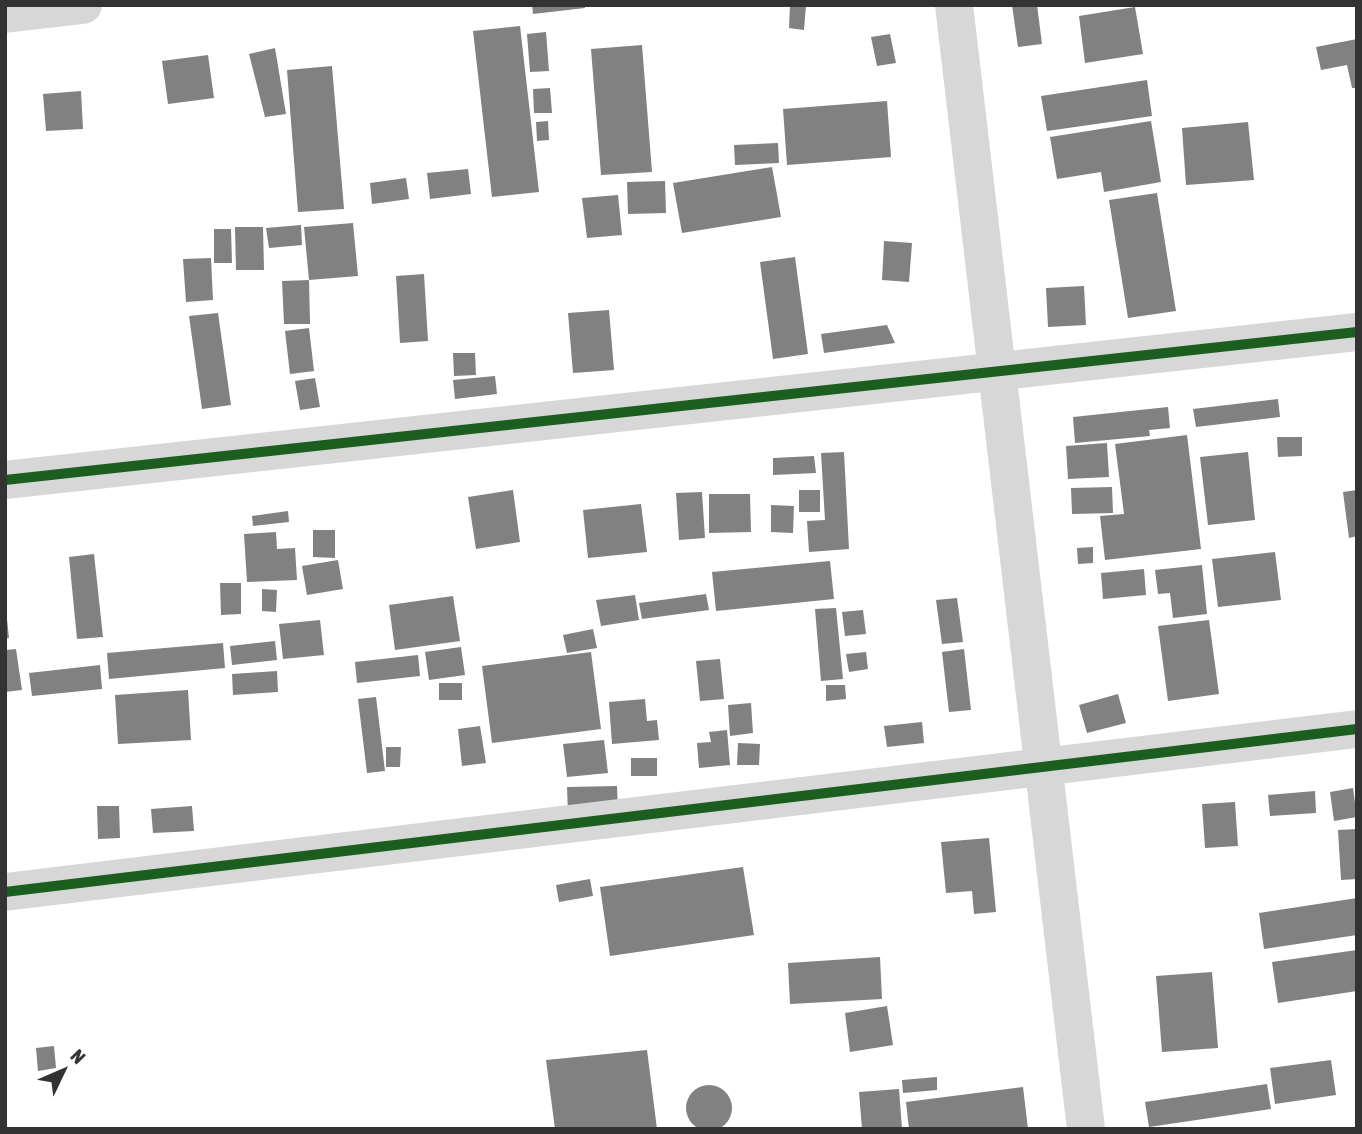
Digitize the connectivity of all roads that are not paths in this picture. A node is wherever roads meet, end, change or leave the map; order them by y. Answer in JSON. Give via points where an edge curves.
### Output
{"nodes":[{"id":1,"x":83,"y":5,"type":"edge"},
{"id":2,"x":954,"y":5,"type":"edge"},
{"id":3,"x":5,"y":15,"type":"edge"},
{"id":4,"x":1357,"y":332,"type":"edge"},
{"id":5,"x":997,"y":372,"type":"junction"},
{"id":6,"x":5,"y":480,"type":"edge"},
{"id":7,"x":1357,"y":729,"type":"edge"},
{"id":8,"x":1043,"y":769,"type":"junction"},
{"id":9,"x":5,"y":892,"type":"edge"},
{"id":10,"x":1086,"y":1129,"type":"edge"}],
"edges":[{"from":1,"to":3,"type":"street"},
{"from":2,"to":5,"type":"street"},
{"from":4,"to":5,"type":"street"},
{"from":5,"to":6,"type":"street"},
{"from":5,"to":8,"type":"street"},
{"from":7,"to":8,"type":"street"},
{"from":8,"to":9,"type":"street"},
{"from":8,"to":10,"type":"street"}]}
